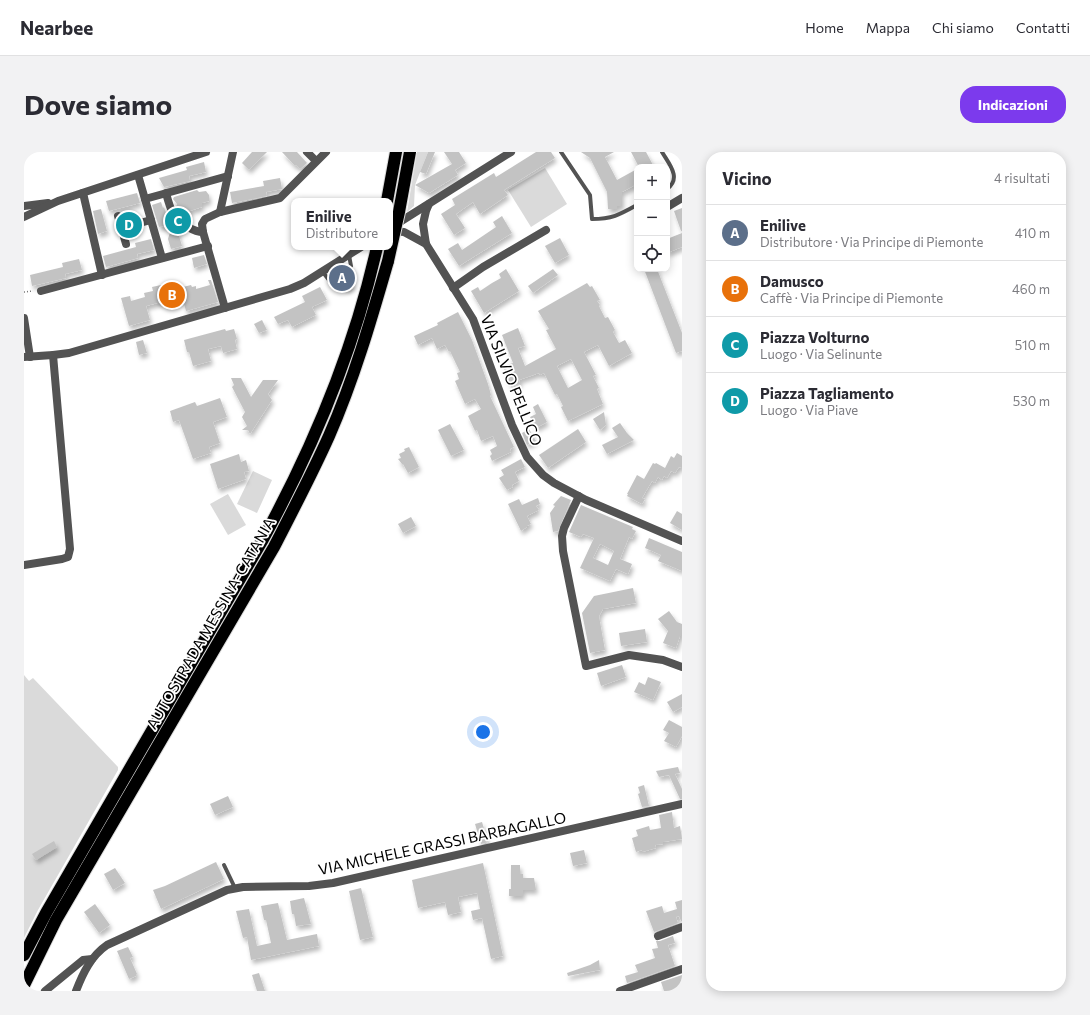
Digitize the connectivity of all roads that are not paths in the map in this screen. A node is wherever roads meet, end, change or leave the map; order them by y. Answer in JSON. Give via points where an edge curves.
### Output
{"nodes":[{"id":1,"x":206,"y":152,"type":"edge"},
{"id":2,"x":232,"y":152,"type":"edge"},
{"id":3,"x":307,"y":152,"type":"edge"},
{"id":4,"x":326,"y":152,"type":"edge"},
{"id":5,"x":396,"y":152,"type":"edge"},
{"id":6,"x":410,"y":152,"type":"edge"},
{"id":7,"x":511,"y":152,"type":"edge"},
{"id":8,"x":561,"y":152,"type":"edge"},
{"id":9,"x":662,"y":152,"type":"edge"},
{"id":10,"x":316,"y":161,"type":"junction"},
{"id":11,"x":138,"y":175,"type":"junction"},
{"id":12,"x":228,"y":176,"type":"junction"},
{"id":13,"x":670,"y":188,"type":"edge"},
{"id":14,"x":83,"y":193,"type":"junction"},
{"id":15,"x":166,"y":193,"type":"junction"},
{"id":16,"x":388,"y":198,"type":"edge"},
{"id":17,"x":682,"y":198,"type":"edge"},
{"id":18,"x":145,"y":199,"type":"junction"},
{"id":19,"x":58,"y":201,"type":"junction"},
{"id":20,"x":429,"y":204,"type":"junction"},
{"id":21,"x":670,"y":205,"type":"edge"},
{"id":22,"x":24,"y":206,"type":"edge"},
{"id":23,"x":634,"y":207,"type":"edge"},
{"id":24,"x":220,"y":212,"type":"junction"},
{"id":25,"x":118,"y":216,"type":"dead end"},
{"id":26,"x":24,"y":217,"type":"edge"},
{"id":27,"x":409,"y":217,"type":"junction"},
{"id":28,"x":151,"y":220,"type":"junction"},
{"id":29,"x":121,"y":228,"type":"junction"},
{"id":30,"x":393,"y":228,"type":"edge"},
{"id":31,"x":393,"y":230,"type":"edge"},
{"id":32,"x":546,"y":230,"type":"dead end"},
{"id":33,"x":203,"y":232,"type":"junction"},
{"id":34,"x":413,"y":236,"type":"junction"},
{"id":35,"x":393,"y":238,"type":"edge"},
{"id":36,"x":426,"y":241,"type":"junction"},
{"id":37,"x":126,"y":244,"type":"dead end"},
{"id":38,"x":208,"y":246,"type":"junction"},
{"id":39,"x":356,"y":250,"type":"edge"},
{"id":40,"x":390,"y":250,"type":"edge"},
{"id":41,"x":376,"y":252,"type":"edge"},
{"id":42,"x":162,"y":258,"type":"junction"},
{"id":43,"x":102,"y":275,"type":"junction"},
{"id":44,"x":454,"y":288,"type":"junction"},
{"id":45,"x":41,"y":291,"type":"road end"},
{"id":46,"x":225,"y":308,"type":"junction"},
{"id":47,"x":24,"y":318,"type":"edge"},
{"id":48,"x":53,"y":355,"type":"junction"},
{"id":49,"x":27,"y":357,"type":"edge"},
{"id":50,"x":578,"y":496,"type":"junction"},
{"id":51,"x":682,"y":541,"type":"edge"},
{"id":52,"x":24,"y":565,"type":"edge"},
{"id":53,"x":682,"y":667,"type":"edge"},
{"id":54,"x":682,"y":804,"type":"edge"},
{"id":55,"x":224,"y":865,"type":"dead end"},
{"id":56,"x":235,"y":888,"type":"junction"},
{"id":57,"x":682,"y":927,"type":"edge"},
{"id":58,"x":658,"y":936,"type":"dead end"},
{"id":59,"x":24,"y":955,"type":"edge"},
{"id":60,"x":92,"y":960,"type":"junction"},
{"id":61,"x":682,"y":969,"type":"edge"},
{"id":62,"x":24,"y":985,"type":"edge"},
{"id":63,"x":45,"y":991,"type":"edge"},
{"id":64,"x":76,"y":991,"type":"edge"},
{"id":65,"x":620,"y":991,"type":"edge"}],
"edges":[{"from":1,"to":11,"type":"street"},
{"from":2,"to":12,"type":"street"},
{"from":3,"to":10,"type":"street"},
{"from":4,"to":10,"type":"street"},
{"from":5,"to":16,"type":"highway"},
{"from":6,"to":35,"type":"highway","name":"AUTOSTRADA MESSINA-CATANIA","bridge":true},
{"from":7,"to":20,"type":"street"},
{"from":8,"to":23,"type":"lane","via":[[590,195],[592,220],[615,217]]},
{"from":9,"to":13,"type":"lane","via":[[676,171],[676,181]]},
{"from":10,"to":24,"type":"street","via":[[280,198]]},
{"from":11,"to":14,"type":"street"},
{"from":11,"to":18,"type":"street"},
{"from":12,"to":15,"type":"street"},
{"from":12,"to":24,"type":"street"},
{"from":14,"to":19,"type":"street"},
{"from":14,"to":43,"type":"street"},
{"from":15,"to":18,"type":"street"},
{"from":15,"to":33,"type":"street","via":[[174,217],[186,227]]},
{"from":17,"to":21,"type":"street"},
{"from":18,"to":28,"type":"street"},
{"from":19,"to":22,"type":"street"},
{"from":19,"to":26,"type":"street"},
{"from":20,"to":27,"type":"street"},
{"from":20,"to":36,"type":"street","via":[[423,224]]},
{"from":24,"to":33,"type":"street","via":[[205,219],[202,224]]},
{"from":25,"to":29,"type":"street"},
{"from":27,"to":30,"type":"street"},
{"from":27,"to":34,"type":"street"},
{"from":27,"to":36,"type":"street","name":"VIA SILVIO PELLICO","via":[[415,220]]},
{"from":28,"to":29,"type":"street"},
{"from":28,"to":42,"type":"street"},
{"from":29,"to":37,"type":"street"},
{"from":31,"to":34,"type":"street"},
{"from":32,"to":44,"type":"street","via":[[483,267]]},
{"from":33,"to":38,"type":"street"},
{"from":34,"to":36,"type":"street"},
{"from":36,"to":44,"type":"street","name":"VIA SILVIO PELLICO"},
{"from":38,"to":42,"type":"street"},
{"from":38,"to":46,"type":"street"},
{"from":39,"to":46,"type":"street","via":[[290,289]]},
{"from":40,"to":62,"type":"highway","name":"AUTOSTRADA MESSINA-CATANIA","bridge":true,"via":[[370,322],[345,395],[296,504],[274,547],[60,914]]},
{"from":41,"to":59,"type":"highway","name":"AUTOSTRADA MESSINA-CATANIA","via":[[334,390],[286,498]]},
{"from":42,"to":43,"type":"street"},
{"from":43,"to":45,"type":"street"},
{"from":44,"to":50,"type":"street","name":"VIA SILVIO PELLICO","via":[[473,319],[512,425],[527,457],[543,475]]},
{"from":46,"to":48,"type":"street","via":[[69,353]]},
{"from":47,"to":49,"type":"street"},
{"from":48,"to":49,"type":"street"},
{"from":48,"to":52,"type":"street","via":[[70,549],[68,557]]},
{"from":50,"to":51,"type":"street","name":"VIA SILVIO PELLICO"},
{"from":50,"to":53,"type":"street","via":[[562,536],[586,666],[629,655],[663,660]]},
{"from":54,"to":56,"type":"street","name":"VIA MICHELE GRASSI BARBAGALLO","via":[[333,883]]},
{"from":55,"to":56,"type":"lane"},
{"from":56,"to":60,"type":"street","name":"VIA MICHELE GRASSI BARBAGALLO","via":[[107,945]]},
{"from":57,"to":58,"type":"street"},
{"from":60,"to":63,"type":"street","via":[[83,960]]},
{"from":60,"to":64,"type":"street","name":"VIA MICHELE GRASSI BARBAGALLO"},
{"from":61,"to":65,"type":"street"}]}
